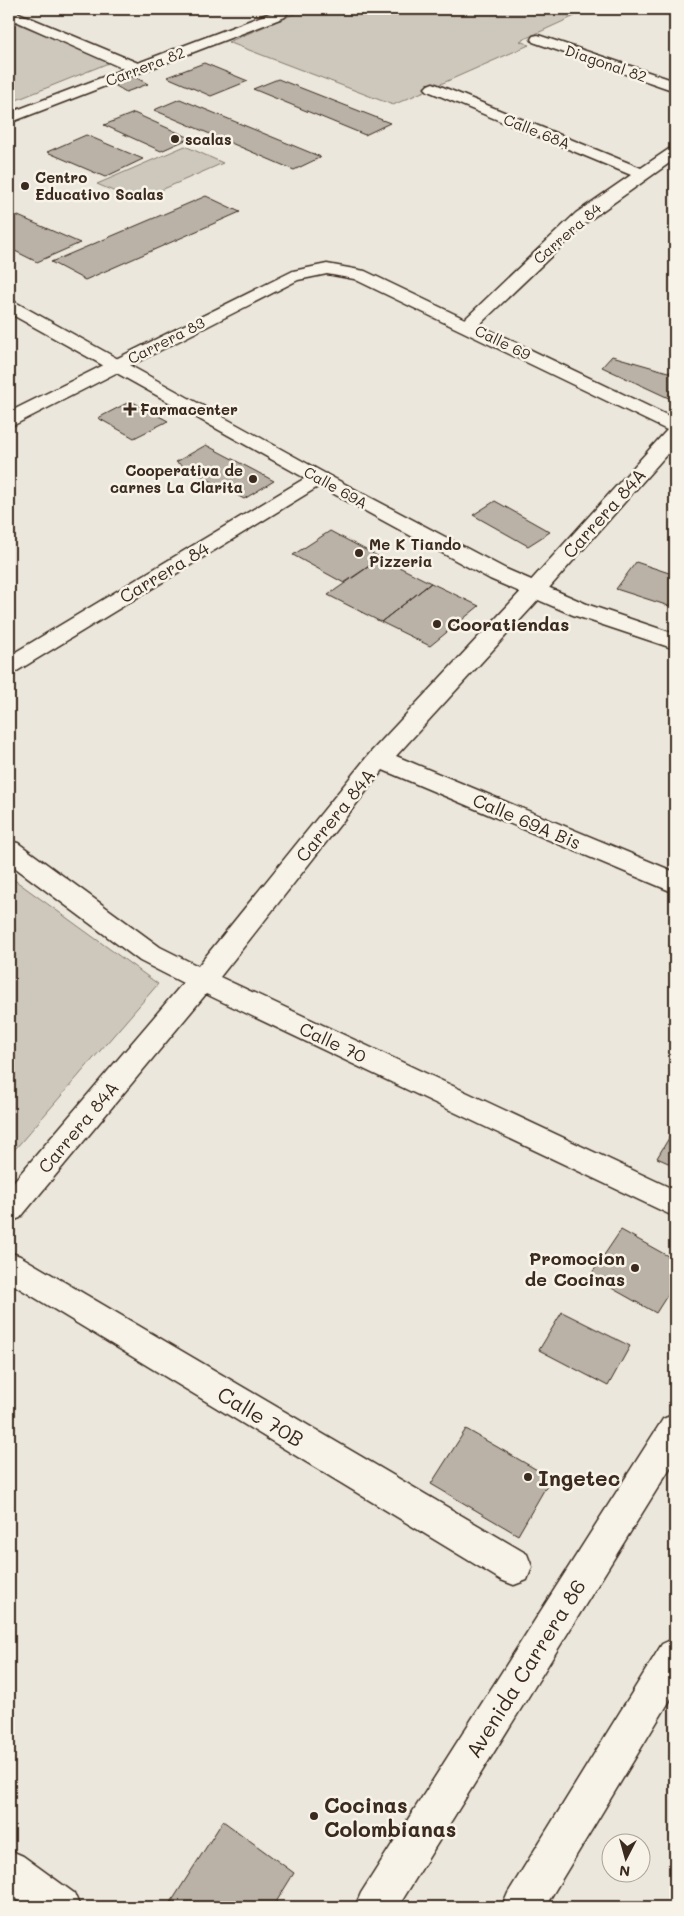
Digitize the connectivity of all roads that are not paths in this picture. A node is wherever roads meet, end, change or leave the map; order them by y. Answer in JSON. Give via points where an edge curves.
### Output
{"nodes":[{"id":1,"x":274,"y":11,"type":"edge"},
{"id":2,"x":9,"y":13,"type":"edge"},
{"id":3,"x":538,"y":39,"type":"dead end"},
{"id":4,"x":138,"y":68,"type":"junction"},
{"id":5,"x":675,"y":86,"type":"edge"},
{"id":6,"x":432,"y":88,"type":"dead end"},
{"id":7,"x":9,"y":118,"type":"edge"},
{"id":8,"x":675,"y":152,"type":"edge"},
{"id":9,"x":642,"y":174,"type":"junction"},
{"id":10,"x":327,"y":269,"type":"joint"},
{"id":11,"x":9,"y":306,"type":"edge"},
{"id":12,"x":468,"y":326,"type":"junction"},
{"id":13,"x":116,"y":366,"type":"junction"},
{"id":14,"x":9,"y":420,"type":"edge"},
{"id":15,"x":675,"y":426,"type":"edge"},
{"id":16,"x":675,"y":433,"type":"edge"},
{"id":17,"x":319,"y":478,"type":"junction"},
{"id":18,"x":534,"y":591,"type":"junction"},
{"id":19,"x":675,"y":642,"type":"edge"},
{"id":20,"x":9,"y":666,"type":"edge"},
{"id":21,"x":379,"y":760,"type":"junction"},
{"id":22,"x":9,"y":850,"type":"edge"},
{"id":23,"x":675,"y":883,"type":"edge"},
{"id":24,"x":202,"y":980,"type":"junction"},
{"id":25,"x":675,"y":1204,"type":"edge"},
{"id":26,"x":9,"y":1209,"type":"edge"},
{"id":27,"x":9,"y":1266,"type":"edge"},
{"id":28,"x":675,"y":1430,"type":"edge"},
{"id":29,"x":514,"y":1567,"type":"dead end"},
{"id":30,"x":675,"y":1657,"type":"edge"},
{"id":31,"x":9,"y":1870,"type":"edge"},
{"id":32,"x":60,"y":1907,"type":"edge"},
{"id":33,"x":375,"y":1907,"type":"edge"},
{"id":34,"x":522,"y":1907,"type":"edge"}],
"edges":[{"from":1,"to":4,"type":"street","name":"Carrera 82"},
{"from":2,"to":4,"type":"street"},
{"from":3,"to":5,"type":"street","name":"Diagonal 82"},
{"from":4,"to":7,"type":"street","name":"Carrera 82"},
{"from":6,"to":9,"type":"street","name":"Calle 68A"},
{"from":8,"to":9,"type":"street","name":"Carrera 84"},
{"from":9,"to":12,"type":"street","name":"Carrera 84","via":[[582,217]]},
{"from":10,"to":12,"type":"street","name":"Calle 69","via":[[359,275]]},
{"from":10,"to":13,"type":"street","name":"Carrera 83","via":[[293,276]]},
{"from":11,"to":13,"type":"street","name":"Calle 69A"},
{"from":12,"to":15,"type":"street","name":"Calle 69"},
{"from":13,"to":14,"type":"street","name":"Carrera 83"},
{"from":13,"to":17,"type":"street","name":"Calle 69A"},
{"from":16,"to":18,"type":"street","name":"Carrera 84A"},
{"from":17,"to":18,"type":"street","name":"Calle 69A"},
{"from":17,"to":20,"type":"street","name":"Carrera 84"},
{"from":18,"to":19,"type":"street","name":"Calle 69A"},
{"from":18,"to":21,"type":"street","name":"Carrera 84A"},
{"from":21,"to":23,"type":"street","name":"Calle 69A Bis"},
{"from":21,"to":24,"type":"street","name":"Carrera 84A"},
{"from":22,"to":24,"type":"street","name":"Calle 70","via":[[150,954]]},
{"from":24,"to":25,"type":"street","name":"Calle 70"},
{"from":24,"to":26,"type":"street","name":"Carrera 84A"},
{"from":27,"to":29,"type":"street","name":"Calle 70B"},
{"from":28,"to":33,"type":"street","name":"Avenida Carrera 86"},
{"from":30,"to":34,"type":"street"},
{"from":31,"to":32,"type":"street"}]}
